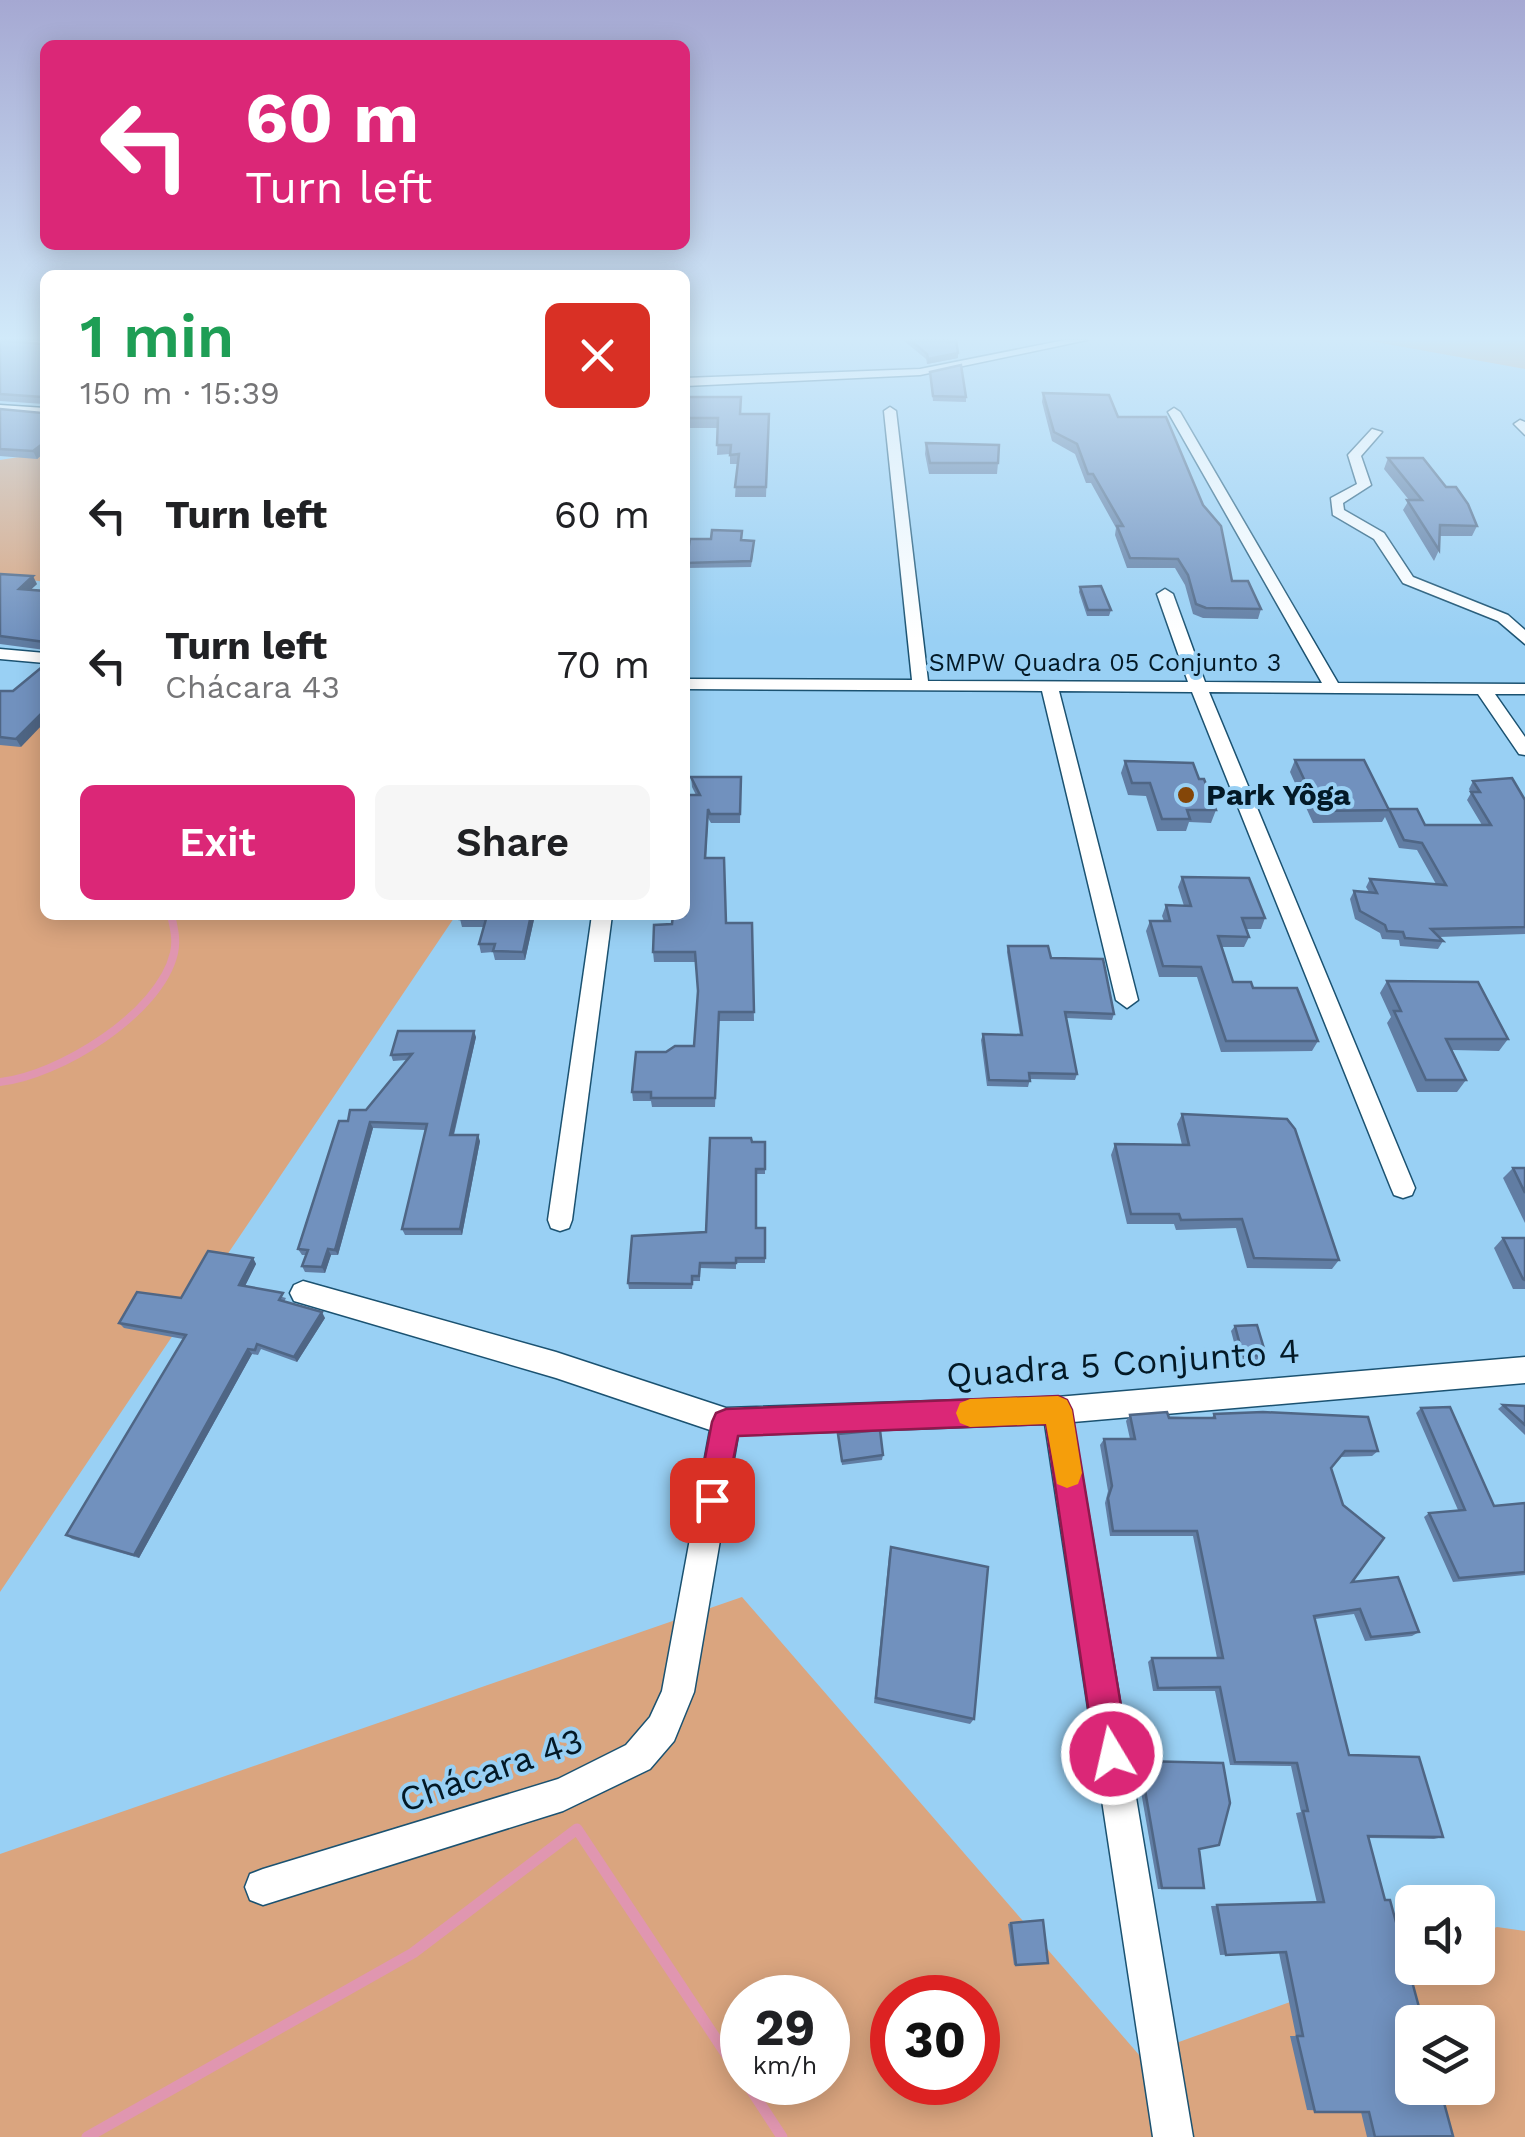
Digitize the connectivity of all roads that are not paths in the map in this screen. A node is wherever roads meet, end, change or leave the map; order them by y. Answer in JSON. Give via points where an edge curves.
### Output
{"nodes":[{"id":1,"x":893,"y":440,"type":"edge"},
{"id":2,"x":1190,"y":440,"type":"edge"},
{"id":3,"x":1369,"y":440,"type":"edge"},
{"id":4,"x":1165,"y":594,"type":"dead end"},
{"id":5,"x":1525,"y":639,"type":"edge"},
{"id":6,"x":0,"y":654,"type":"edge"},
{"id":7,"x":40,"y":658,"type":"edge"},
{"id":8,"x":690,"y":684,"type":"edge"},
{"id":9,"x":1049,"y":686,"type":"junction"},
{"id":10,"x":920,"y":687,"type":"junction"},
{"id":11,"x":1201,"y":687,"type":"junction"},
{"id":12,"x":1334,"y":688,"type":"junction"},
{"id":13,"x":1483,"y":689,"type":"junction"},
{"id":14,"x":1525,"y":689,"type":"edge"},
{"id":15,"x":1525,"y":750,"type":"edge"},
{"id":16,"x":601,"y":920,"type":"edge"},
{"id":17,"x":1127,"y":1000,"type":"dead end"},
{"id":18,"x":1403,"y":1188,"type":"dead end"},
{"id":19,"x":560,"y":1220,"type":"dead end"},
{"id":20,"x":304,"y":1294,"type":"dead end"},
{"id":21,"x":1525,"y":1370,"type":"edge"},
{"id":22,"x":1058,"y":1410,"type":"junction"},
{"id":23,"x":726,"y":1422,"type":"junction"},
{"id":24,"x":262,"y":1887,"type":"dead end"},
{"id":25,"x":1172,"y":2137,"type":"edge"}],
"edges":[{"from":1,"to":10,"type":"street"},
{"from":2,"to":12,"type":"street"},
{"from":3,"to":5,"type":"street","via":[[1354,456],[1364,485],[1336,502],[1338,512],[1379,536],[1418,587],[1503,618]]},
{"from":4,"to":11,"type":"street"},
{"from":6,"to":7,"type":"street"},
{"from":8,"to":10,"type":"street","name":"SMPW Quadra 05 Conjunto 3"},
{"from":9,"to":10,"type":"street","name":"SMPW Quadra 05 Conjunto 3"},
{"from":9,"to":11,"type":"street","name":"SMPW Quadra 05 Conjunto 3"},
{"from":9,"to":17,"type":"street"},
{"from":11,"to":12,"type":"street","name":"SMPW Quadra 05 Conjunto 3"},
{"from":11,"to":18,"type":"street"},
{"from":12,"to":13,"type":"street","name":"SMPW Quadra 05 Conjunto 3"},
{"from":13,"to":14,"type":"street","name":"SMPW Quadra 05 Conjunto 3"},
{"from":13,"to":15,"type":"street"},
{"from":16,"to":19,"type":"street"},
{"from":20,"to":23,"type":"street","via":[[556,1365]]},
{"from":21,"to":22,"type":"street","name":"Quadra 5 Conjunto 4"},
{"from":22,"to":23,"type":"street","name":"Quadra 5 Conjunto 4"},
{"from":22,"to":25,"type":"street"},
{"from":23,"to":24,"type":"street","name":"Chácara 43","via":[[678,1692],[662,1729],[638,1758],[563,1794]]}]}
